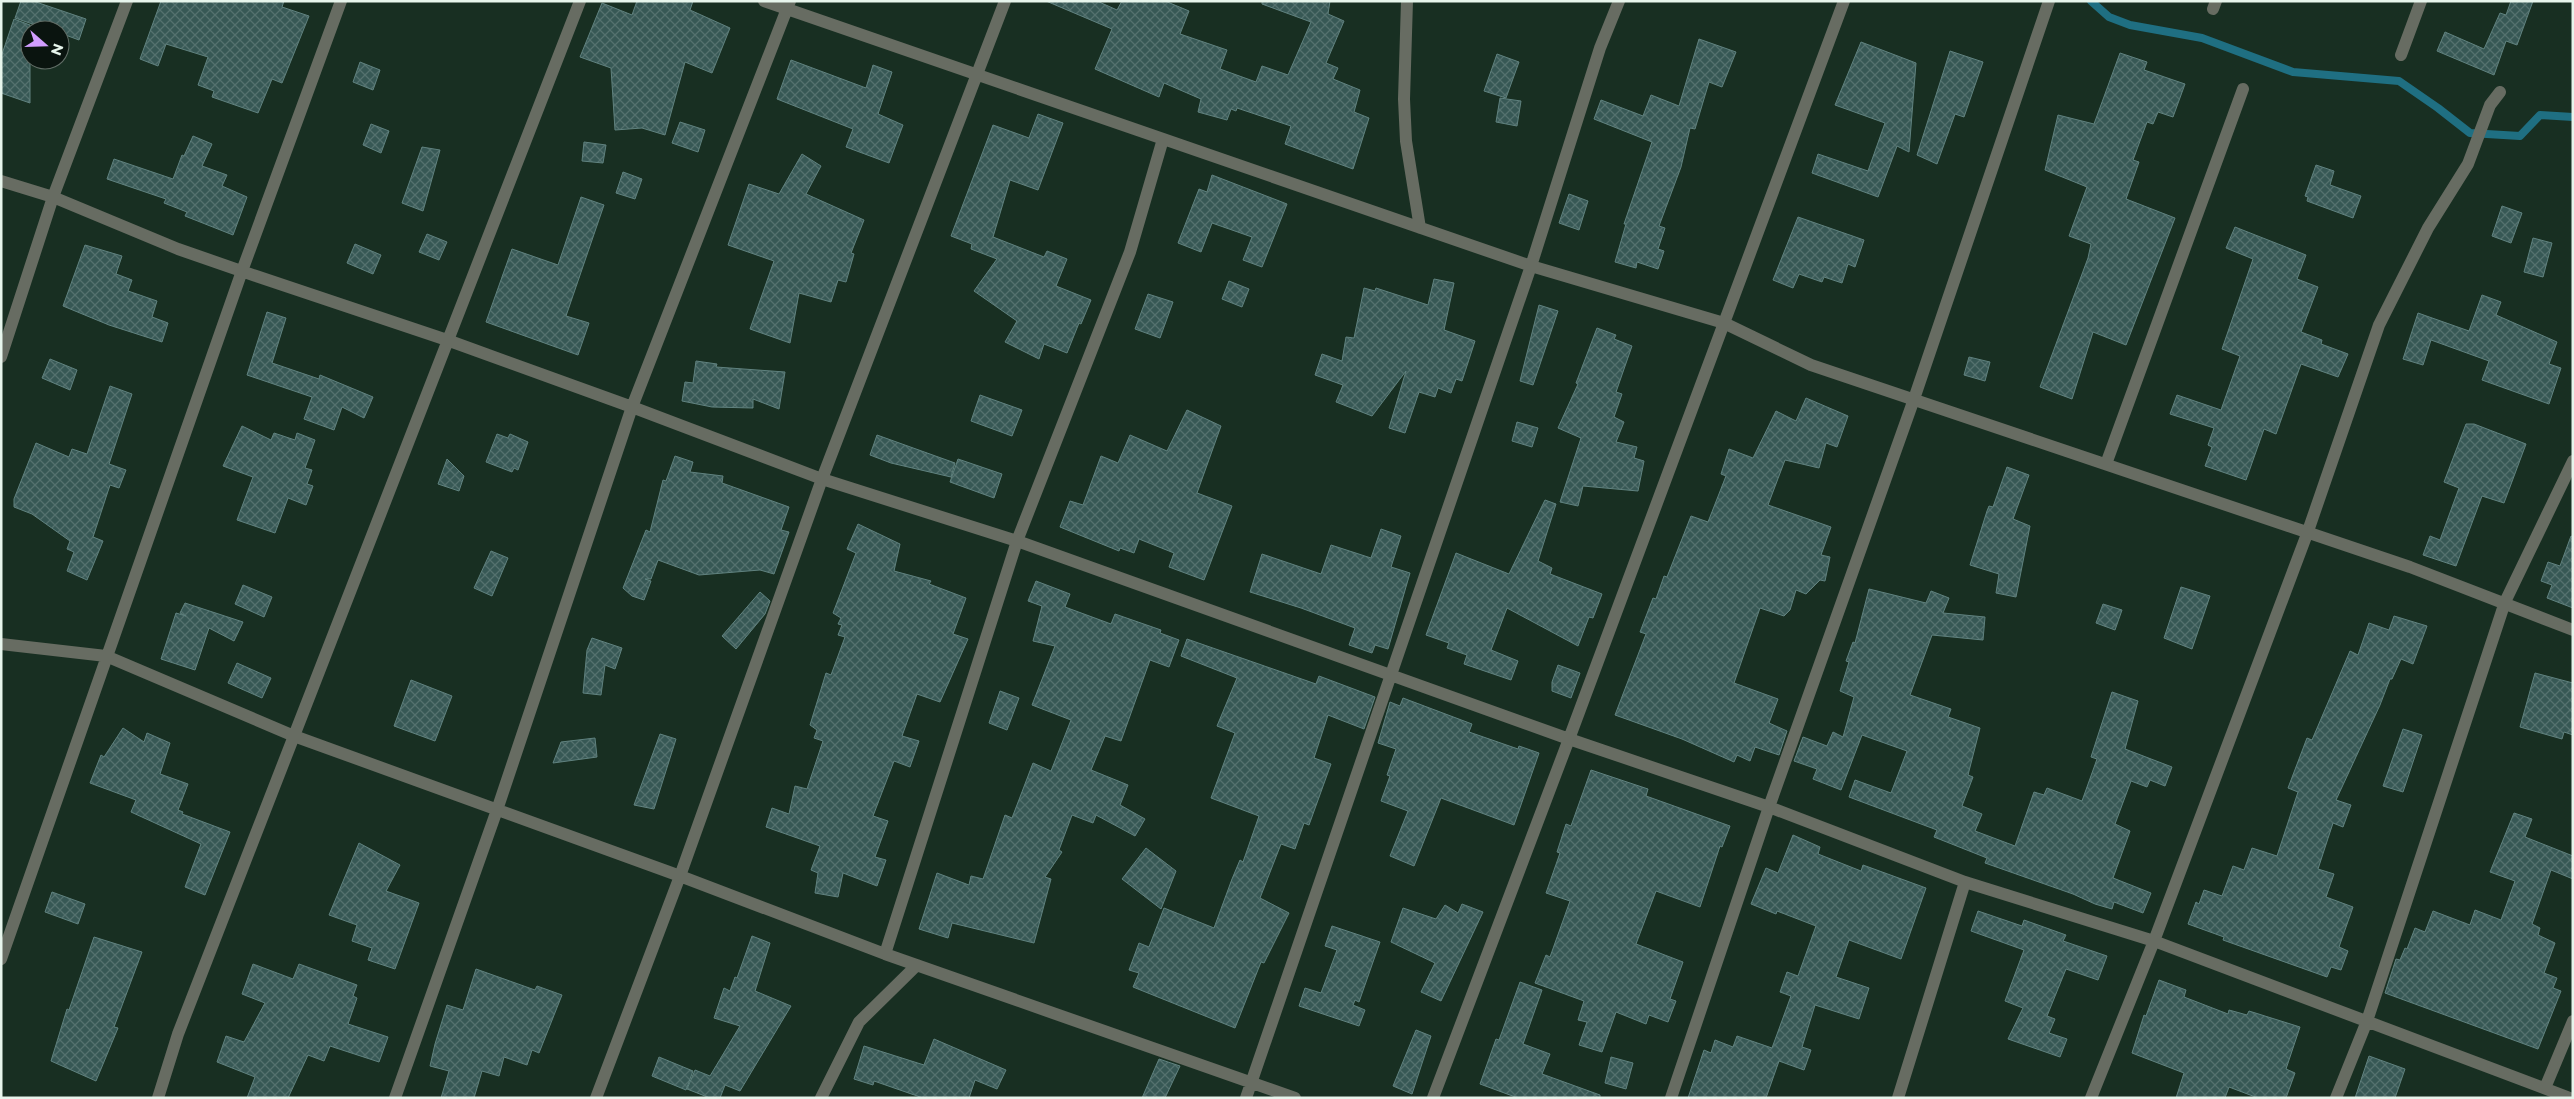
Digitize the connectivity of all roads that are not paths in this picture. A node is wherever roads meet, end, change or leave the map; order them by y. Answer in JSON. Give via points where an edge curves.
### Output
{"nodes":[{"id":1,"x":128,"y":1,"type":"edge"},
{"id":2,"x":341,"y":1,"type":"edge"},
{"id":3,"x":580,"y":1,"type":"edge"},
{"id":4,"x":764,"y":1,"type":"edge"},
{"id":5,"x":1005,"y":1,"type":"edge"},
{"id":6,"x":1407,"y":1,"type":"edge"},
{"id":7,"x":1619,"y":1,"type":"edge"},
{"id":8,"x":1844,"y":1,"type":"edge"},
{"id":9,"x":2049,"y":1,"type":"edge"},
{"id":10,"x":2421,"y":1,"type":"edge"},
{"id":11,"x":788,"y":6,"type":"edge"},
{"id":12,"x":2401,"y":55,"type":"dead end"},
{"id":13,"x":977,"y":75,"type":"junction"},
{"id":14,"x":2243,"y":90,"type":"dead end"},
{"id":15,"x":2500,"y":92,"type":"dead end"},
{"id":16,"x":1163,"y":139,"type":"junction"},
{"id":17,"x":1,"y":182,"type":"edge"},
{"id":18,"x":54,"y":197,"type":"junction"},
{"id":19,"x":1420,"y":228,"type":"junction"},
{"id":20,"x":1531,"y":266,"type":"junction"},
{"id":21,"x":242,"y":271,"type":"junction"},
{"id":22,"x":1724,"y":324,"type":"junction"},
{"id":23,"x":446,"y":340,"type":"junction"},
{"id":24,"x":1,"y":357,"type":"edge"},
{"id":25,"x":1914,"y":398,"type":"junction"},
{"id":26,"x":632,"y":406,"type":"junction"},
{"id":27,"x":2573,"y":461,"type":"edge"},
{"id":28,"x":2106,"y":464,"type":"junction"},
{"id":29,"x":822,"y":479,"type":"junction"},
{"id":30,"x":2307,"y":534,"type":"junction"},
{"id":31,"x":1017,"y":541,"type":"junction"},
{"id":32,"x":2505,"y":602,"type":"junction"},
{"id":33,"x":2573,"y":630,"type":"edge"},
{"id":34,"x":1,"y":644,"type":"edge"},
{"id":35,"x":106,"y":656,"type":"junction"},
{"id":36,"x":1391,"y":676,"type":"junction"},
{"id":37,"x":294,"y":736,"type":"junction"},
{"id":38,"x":1570,"y":739,"type":"junction"},
{"id":39,"x":1769,"y":807,"type":"junction"},
{"id":40,"x":497,"y":810,"type":"junction"},
{"id":41,"x":680,"y":876,"type":"junction"},
{"id":42,"x":1965,"y":882,"type":"junction"},
{"id":43,"x":2154,"y":942,"type":"junction"},
{"id":44,"x":886,"y":954,"type":"junction"},
{"id":45,"x":1,"y":959,"type":"edge"},
{"id":46,"x":917,"y":965,"type":"junction"},
{"id":47,"x":2367,"y":1021,"type":"junction"},
{"id":48,"x":2573,"y":1021,"type":"edge"},
{"id":49,"x":1252,"y":1082,"type":"junction"},
{"id":50,"x":2545,"y":1088,"type":"junction"},
{"id":51,"x":158,"y":1098,"type":"edge"},
{"id":52,"x":395,"y":1098,"type":"edge"},
{"id":53,"x":596,"y":1098,"type":"edge"},
{"id":54,"x":821,"y":1098,"type":"edge"},
{"id":55,"x":1246,"y":1098,"type":"edge"},
{"id":56,"x":1295,"y":1098,"type":"edge"},
{"id":57,"x":1433,"y":1098,"type":"edge"},
{"id":58,"x":1671,"y":1098,"type":"edge"},
{"id":59,"x":1898,"y":1098,"type":"edge"},
{"id":60,"x":2091,"y":1098,"type":"edge"},
{"id":61,"x":2336,"y":1098,"type":"edge"},
{"id":62,"x":2570,"y":1098,"type":"edge"}],
"edges":[{"from":1,"to":18,"type":"street"},
{"from":2,"to":21,"type":"street"},
{"from":3,"to":23,"type":"street"},
{"from":4,"to":11,"type":"street"},
{"from":5,"to":13,"type":"street"},
{"from":6,"to":19,"type":"street","via":[[1406,133]]},
{"from":7,"to":20,"type":"street","via":[[1600,48]]},
{"from":8,"to":22,"type":"street"},
{"from":9,"to":25,"type":"street"},
{"from":10,"to":12,"type":"street"},
{"from":11,"to":13,"type":"street"},
{"from":11,"to":26,"type":"street"},
{"from":13,"to":16,"type":"street"},
{"from":13,"to":29,"type":"street"},
{"from":14,"to":28,"type":"street"},
{"from":15,"to":30,"type":"street","via":[[2490,106],[2468,164],[2428,228],[2380,325]]},
{"from":16,"to":19,"type":"street"},
{"from":16,"to":31,"type":"street","via":[[1130,252]]},
{"from":17,"to":18,"type":"street"},
{"from":18,"to":21,"type":"street","via":[[178,249]]},
{"from":18,"to":24,"type":"street"},
{"from":19,"to":20,"type":"street"},
{"from":20,"to":22,"type":"street"},
{"from":20,"to":36,"type":"street"},
{"from":21,"to":23,"type":"street"},
{"from":21,"to":35,"type":"street"},
{"from":22,"to":25,"type":"street","via":[[1811,365]]},
{"from":22,"to":38,"type":"street"},
{"from":23,"to":26,"type":"street"},
{"from":23,"to":37,"type":"street"},
{"from":25,"to":28,"type":"street"},
{"from":25,"to":39,"type":"street"},
{"from":26,"to":29,"type":"street"},
{"from":26,"to":40,"type":"street"},
{"from":27,"to":32,"type":"street"},
{"from":28,"to":30,"type":"street"},
{"from":29,"to":31,"type":"street"},
{"from":29,"to":41,"type":"street"},
{"from":30,"to":32,"type":"street"},
{"from":30,"to":43,"type":"street"},
{"from":31,"to":36,"type":"street"},
{"from":31,"to":44,"type":"street"},
{"from":32,"to":33,"type":"street"},
{"from":32,"to":47,"type":"street"},
{"from":34,"to":35,"type":"street"},
{"from":35,"to":37,"type":"street"},
{"from":35,"to":45,"type":"street"},
{"from":36,"to":38,"type":"street"},
{"from":36,"to":49,"type":"street"},
{"from":37,"to":40,"type":"street"},
{"from":37,"to":51,"type":"street","via":[[178,1034]]},
{"from":38,"to":39,"type":"street"},
{"from":38,"to":57,"type":"street"},
{"from":39,"to":42,"type":"street"},
{"from":39,"to":58,"type":"street"},
{"from":40,"to":41,"type":"street"},
{"from":40,"to":52,"type":"street"},
{"from":41,"to":44,"type":"street"},
{"from":41,"to":53,"type":"street"},
{"from":42,"to":43,"type":"street"},
{"from":42,"to":59,"type":"street"},
{"from":43,"to":47,"type":"street"},
{"from":43,"to":60,"type":"street"},
{"from":44,"to":46,"type":"street"},
{"from":46,"to":49,"type":"street"},
{"from":46,"to":54,"type":"street","via":[[859,1022]]},
{"from":47,"to":50,"type":"street"},
{"from":47,"to":61,"type":"street"},
{"from":48,"to":50,"type":"street"},
{"from":49,"to":55,"type":"street"},
{"from":49,"to":56,"type":"street"},
{"from":50,"to":62,"type":"street"}]}
